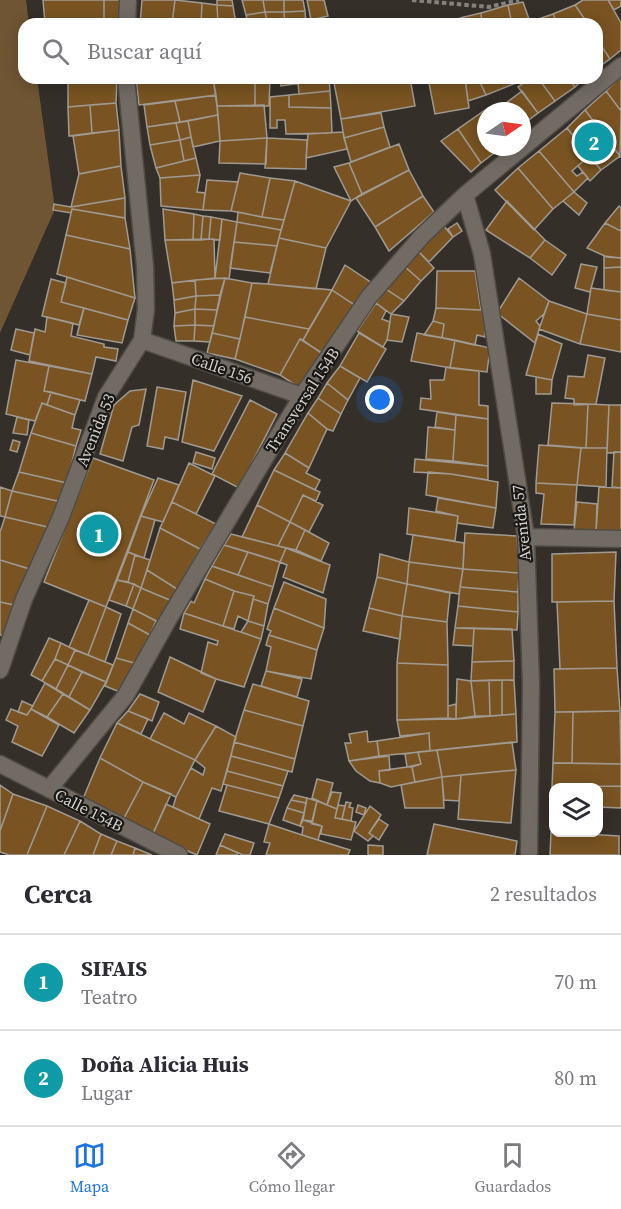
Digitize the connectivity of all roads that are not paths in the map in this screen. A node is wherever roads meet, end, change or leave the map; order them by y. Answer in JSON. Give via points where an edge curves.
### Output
{"nodes":[{"id":1,"x":128,"y":0,"type":"edge"},
{"id":2,"x":127,"y":18,"type":"edge"},
{"id":3,"x":621,"y":66,"type":"edge"},
{"id":4,"x":603,"y":81,"type":"edge"},
{"id":5,"x":127,"y":84,"type":"edge"},
{"id":6,"x":599,"y":84,"type":"edge"},
{"id":7,"x":465,"y":195,"type":"junction"},
{"id":8,"x":142,"y":340,"type":"junction"},
{"id":9,"x":302,"y":396,"type":"junction"},
{"id":10,"x":525,"y":537,"type":"junction"},
{"id":11,"x":621,"y":539,"type":"edge"},
{"id":12,"x":0,"y":670,"type":"edge"},
{"id":13,"x":0,"y":764,"type":"edge"},
{"id":14,"x":49,"y":789,"type":"junction"},
{"id":15,"x":178,"y":855,"type":"edge"},
{"id":16,"x":529,"y":855,"type":"edge"}],
"edges":[{"from":1,"to":2,"type":"lane"},
{"from":3,"to":4,"type":"lane","name":"Transversal 154B"},
{"from":5,"to":8,"type":"lane","name":"Avenida 53","via":[[145,266]]},
{"from":6,"to":7,"type":"lane","name":"Transversal 154B"},
{"from":7,"to":9,"type":"lane","name":"Transversal 154B","via":[[422,236],[369,297]]},
{"from":7,"to":10,"type":"lane","name":"Avenida 57","via":[[482,254]]},
{"from":8,"to":9,"type":"lane","name":"Calle 156"},
{"from":8,"to":12,"type":"lane","name":"Avenida 53","via":[[106,397],[61,517],[24,599]]},
{"from":9,"to":14,"type":"lane","name":"Transversal 154B","via":[[126,694]]},
{"from":10,"to":11,"type":"lane"},
{"from":10,"to":16,"type":"lane","name":"Avenida 57","via":[[531,684]]},
{"from":13,"to":14,"type":"lane","name":"Calle 154B"},
{"from":14,"to":15,"type":"lane","name":"Calle 154B"}]}
